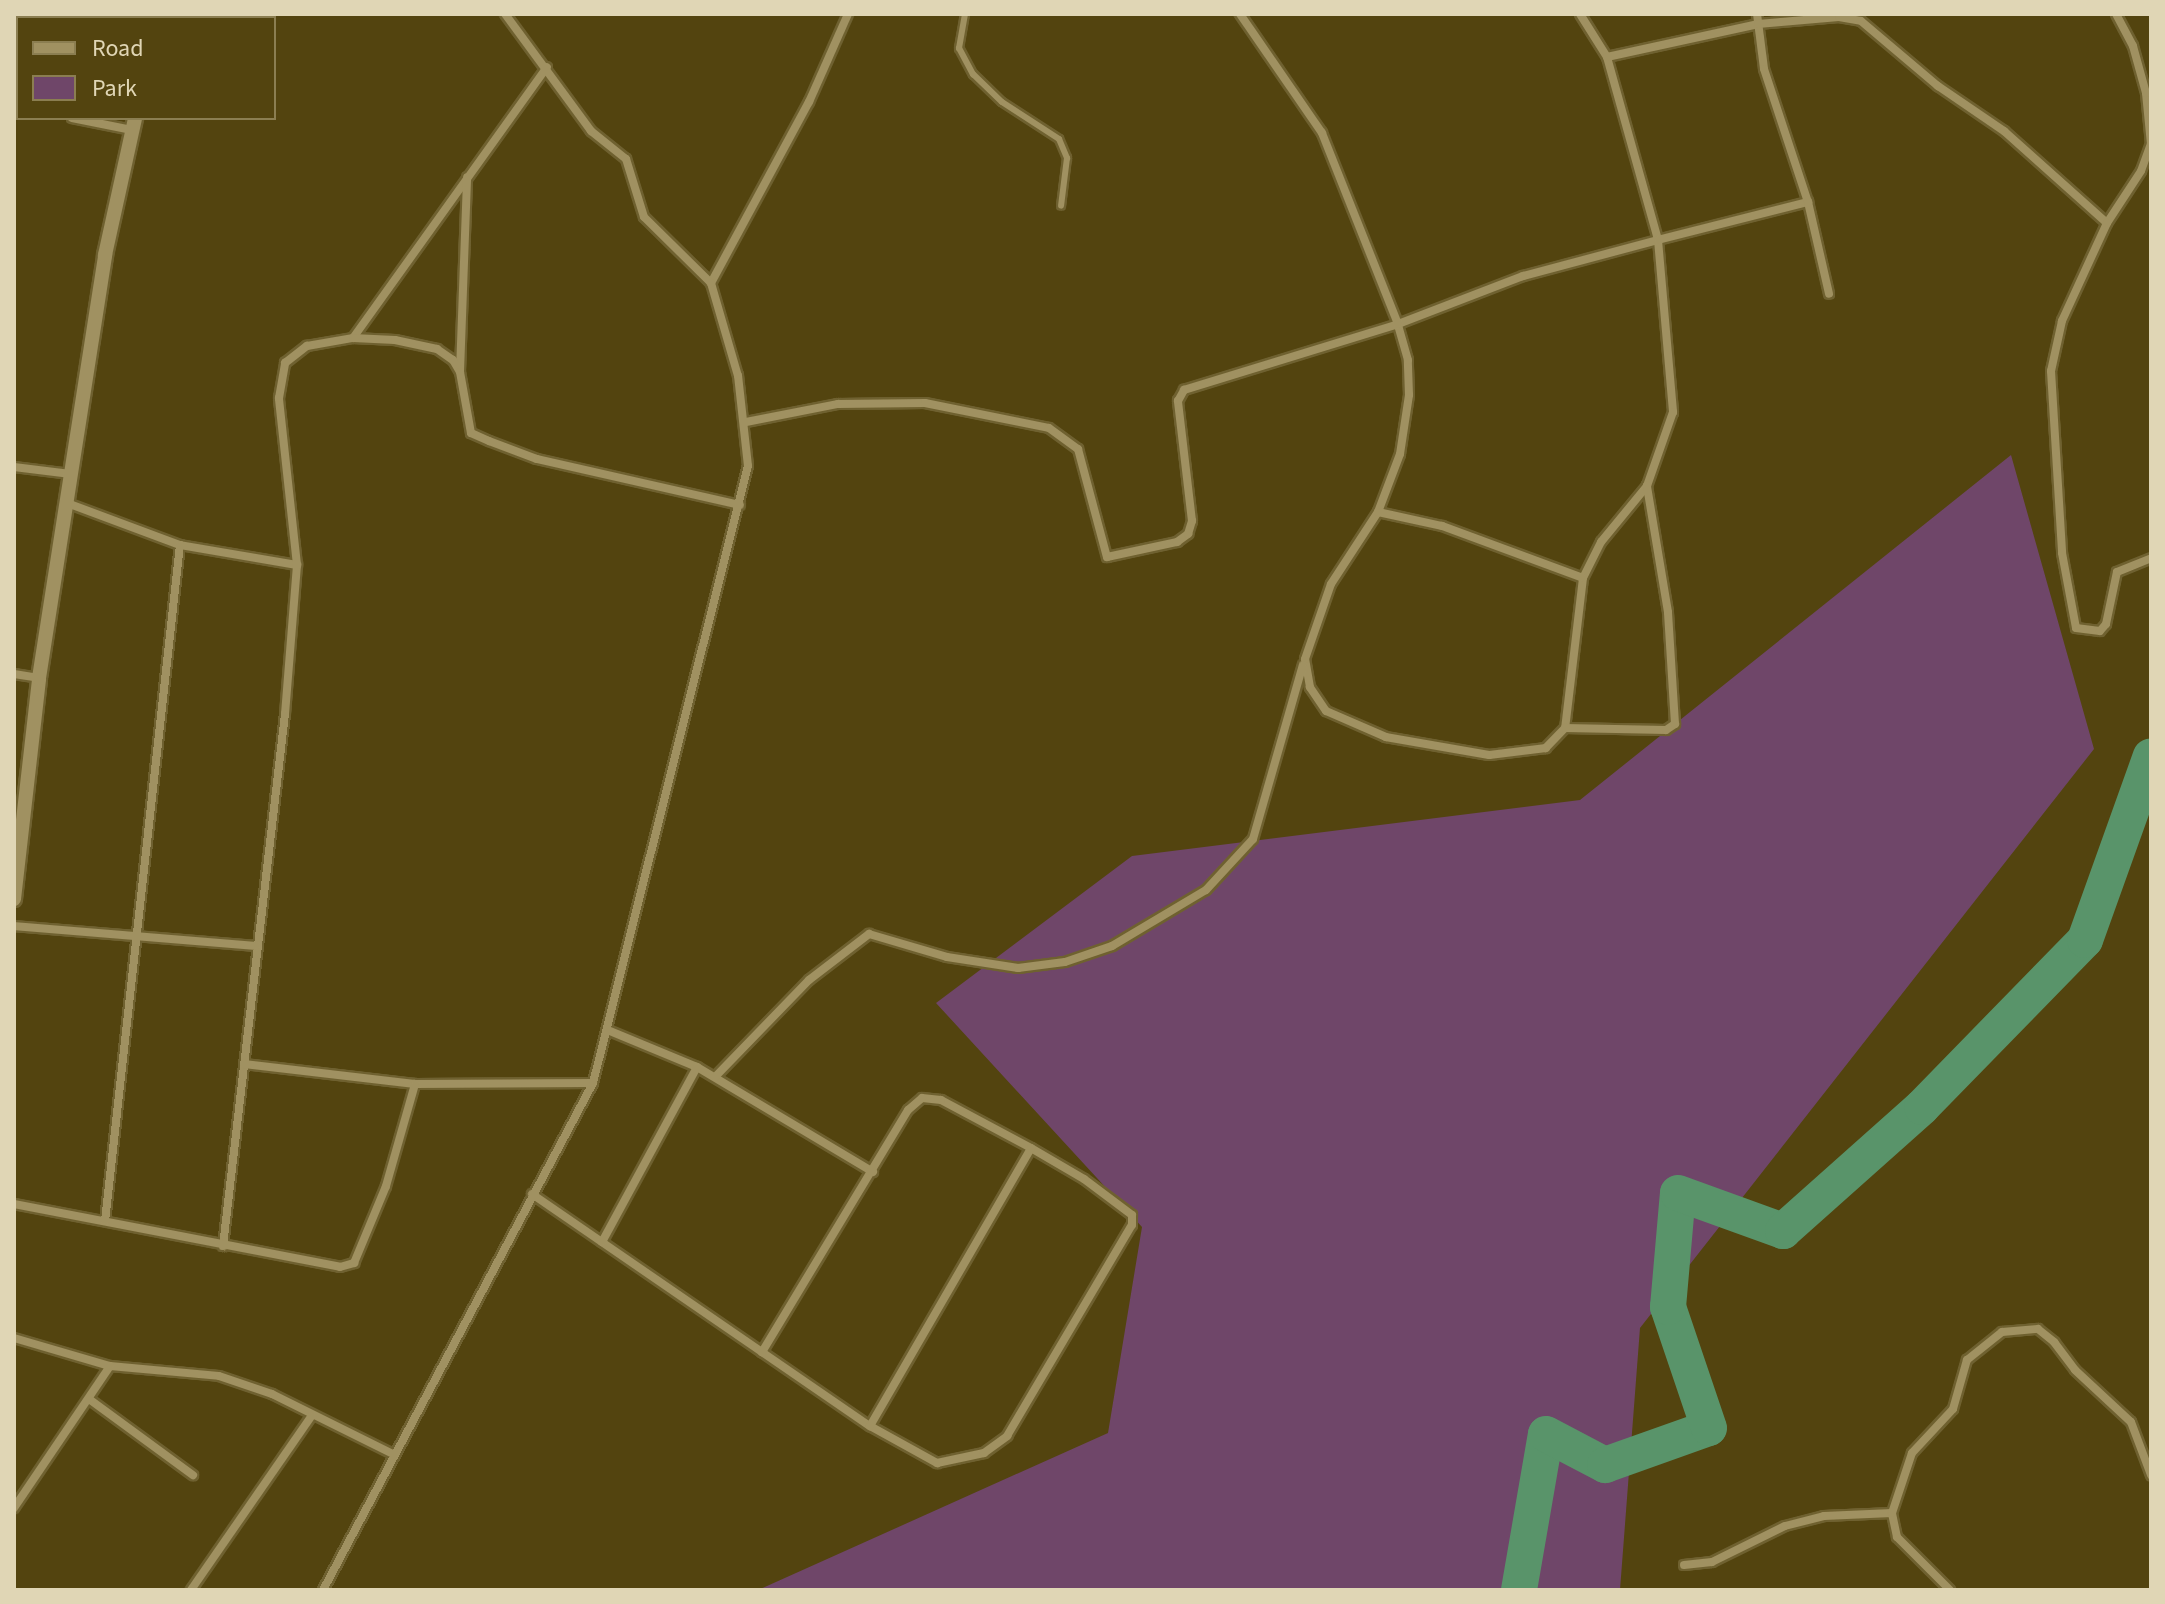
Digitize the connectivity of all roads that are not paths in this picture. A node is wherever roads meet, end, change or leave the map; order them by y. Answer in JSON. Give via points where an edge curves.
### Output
{"nodes":[{"id":1,"x":505,"y":14,"type":"edge"},
{"id":2,"x":848,"y":14,"type":"edge"},
{"id":3,"x":965,"y":14,"type":"edge"},
{"id":4,"x":1240,"y":14,"type":"edge"},
{"id":5,"x":1580,"y":14,"type":"edge"},
{"id":6,"x":1757,"y":14,"type":"edge"},
{"id":7,"x":2116,"y":14,"type":"edge"},
{"id":8,"x":1758,"y":24,"type":"junction"},
{"id":9,"x":1607,"y":57,"type":"junction"},
{"id":10,"x":547,"y":67,"type":"junction"},
{"id":11,"x":92,"y":120,"type":"edge"},
{"id":12,"x":133,"y":124,"type":"edge"},
{"id":13,"x":467,"y":177,"type":"junction"},
{"id":14,"x":1808,"y":202,"type":"junction"},
{"id":15,"x":1061,"y":206,"type":"dead end"},
{"id":16,"x":2107,"y":223,"type":"junction"},
{"id":17,"x":1658,"y":240,"type":"junction"},
{"id":18,"x":711,"y":283,"type":"junction"},
{"id":19,"x":1829,"y":294,"type":"dead end"},
{"id":20,"x":1398,"y":324,"type":"junction"},
{"id":21,"x":353,"y":338,"type":"junction"},
{"id":22,"x":460,"y":372,"type":"junction"},
{"id":23,"x":746,"y":422,"type":"junction"},
{"id":24,"x":14,"y":467,"type":"edge"},
{"id":25,"x":71,"y":474,"type":"junction"},
{"id":26,"x":1647,"y":486,"type":"junction"},
{"id":27,"x":67,"y":503,"type":"junction"},
{"id":28,"x":740,"y":505,"type":"junction"},
{"id":29,"x":1378,"y":512,"type":"junction"},
{"id":30,"x":180,"y":545,"type":"junction"},
{"id":31,"x":2151,"y":558,"type":"edge"},
{"id":32,"x":297,"y":565,"type":"junction"},
{"id":33,"x":1583,"y":578,"type":"junction"},
{"id":34,"x":1305,"y":659,"type":"junction"},
{"id":35,"x":14,"y":674,"type":"edge"},
{"id":36,"x":39,"y":678,"type":"junction"},
{"id":37,"x":1565,"y":728,"type":"junction"},
{"id":38,"x":19,"y":794,"type":"edge"},
{"id":39,"x":14,"y":899,"type":"edge"},
{"id":40,"x":14,"y":926,"type":"edge"},
{"id":41,"x":134,"y":934,"type":"junction"},
{"id":42,"x":255,"y":946,"type":"junction"},
{"id":43,"x":610,"y":1031,"type":"junction"},
{"id":44,"x":244,"y":1064,"type":"junction"},
{"id":45,"x":697,"y":1067,"type":"junction"},
{"id":46,"x":715,"y":1077,"type":"junction"},
{"id":47,"x":593,"y":1083,"type":"junction"},
{"id":48,"x":415,"y":1084,"type":"junction"},
{"id":49,"x":1031,"y":1148,"type":"junction"},
{"id":50,"x":873,"y":1172,"type":"junction"},
{"id":51,"x":532,"y":1194,"type":"junction"},
{"id":52,"x":14,"y":1204,"type":"edge"},
{"id":53,"x":105,"y":1221,"type":"junction"},
{"id":54,"x":602,"y":1242,"type":"junction"},
{"id":55,"x":223,"y":1246,"type":"junction"},
{"id":56,"x":14,"y":1338,"type":"edge"},
{"id":57,"x":762,"y":1352,"type":"junction"},
{"id":58,"x":110,"y":1366,"type":"junction"},
{"id":59,"x":89,"y":1399,"type":"junction"},
{"id":60,"x":311,"y":1417,"type":"junction"},
{"id":61,"x":870,"y":1426,"type":"junction"},
{"id":62,"x":393,"y":1454,"type":"junction"},
{"id":63,"x":193,"y":1475,"type":"dead end"},
{"id":64,"x":2151,"y":1475,"type":"edge"},
{"id":65,"x":14,"y":1508,"type":"edge"},
{"id":66,"x":1892,"y":1513,"type":"junction"},
{"id":67,"x":1684,"y":1565,"type":"dead end"},
{"id":68,"x":191,"y":1590,"type":"edge"},
{"id":69,"x":323,"y":1590,"type":"edge"},
{"id":70,"x":1950,"y":1590,"type":"edge"}],
"edges":[{"from":1,"to":10,"type":"street"},
{"from":2,"to":18,"type":"street","via":[[809,102]]},
{"from":3,"to":15,"type":"lane","via":[[959,48],[973,74],[1002,102],[1059,139],[1067,158]]},
{"from":4,"to":20,"type":"street","via":[[1322,133]]},
{"from":5,"to":9,"type":"street"},
{"from":6,"to":8,"type":"street"},
{"from":7,"to":16,"type":"street","via":[[2133,46],[2146,93],[2151,144],[2141,171]]},
{"from":8,"to":9,"type":"street"},
{"from":8,"to":14,"type":"street","via":[[1764,69]]},
{"from":8,"to":16,"type":"street","via":[[1839,17],[1876,29],[1938,86],[2004,131]]},
{"from":9,"to":17,"type":"street"},
{"from":10,"to":13,"type":"street"},
{"from":10,"to":18,"type":"street","via":[[591,131],[626,159],[644,217]]},
{"from":11,"to":12,"type":"street"},
{"from":12,"to":25,"type":"street","via":[[105,255]]},
{"from":13,"to":21,"type":"street"},
{"from":13,"to":22,"type":"street"},
{"from":14,"to":17,"type":"street"},
{"from":14,"to":19,"type":"street"},
{"from":16,"to":31,"type":"street","via":[[2062,321],[2051,371],[2062,553],[2076,628],[2100,631],[2117,572]]},
{"from":17,"to":20,"type":"street","via":[[1523,276]]},
{"from":17,"to":26,"type":"street","via":[[1673,412]]},
{"from":18,"to":23,"type":"street"},
{"from":20,"to":23,"type":"street","via":[[1184,390],[1178,401],[1192,521],[1188,534],[1119,558],[1107,557],[1101,547],[1078,449],[1049,428],[925,403],[838,404]]},
{"from":20,"to":29,"type":"street","via":[[1408,360],[1409,395],[1400,454]]},
{"from":21,"to":22,"type":"street","via":[[437,349]]},
{"from":21,"to":32,"type":"street","via":[[307,346],[285,363],[279,398]]},
{"from":22,"to":28,"type":"street","via":[[471,433],[537,459]]},
{"from":23,"to":28,"type":"street","via":[[748,466]]},
{"from":24,"to":25,"type":"street"},
{"from":25,"to":27,"type":"street"},
{"from":26,"to":33,"type":"street","via":[[1601,542]]},
{"from":26,"to":37,"type":"street","via":[[1668,612],[1675,724],[1666,730]]},
{"from":27,"to":30,"type":"street"},
{"from":27,"to":36,"type":"street"},
{"from":28,"to":43,"type":"street","via":[[682,717]]},
{"from":29,"to":33,"type":"street","via":[[1442,526]]},
{"from":29,"to":34,"type":"street","via":[[1331,584]]},
{"from":30,"to":32,"type":"street"},
{"from":30,"to":41,"type":"street"},
{"from":32,"to":42,"type":"street","via":[[285,714]]},
{"from":33,"to":37,"type":"street"},
{"from":34,"to":37,"type":"street","via":[[1310,687],[1326,711],[1386,737],[1489,755],[1546,748]]},
{"from":34,"to":46,"type":"street","via":[[1253,839],[1206,890],[1112,946],[1065,962],[1018,968],[947,957],[869,934],[809,980]]},
{"from":35,"to":36,"type":"street"},
{"from":36,"to":38,"type":"street"},
{"from":38,"to":39,"type":"street"},
{"from":40,"to":41,"type":"street"},
{"from":41,"to":42,"type":"street"},
{"from":41,"to":53,"type":"street"},
{"from":42,"to":44,"type":"street"},
{"from":43,"to":45,"type":"street"},
{"from":43,"to":47,"type":"street"},
{"from":44,"to":48,"type":"street"},
{"from":44,"to":55,"type":"street"},
{"from":45,"to":46,"type":"street"},
{"from":45,"to":54,"type":"street"},
{"from":46,"to":50,"type":"street"},
{"from":47,"to":48,"type":"street"},
{"from":47,"to":51,"type":"street"},
{"from":48,"to":55,"type":"street","via":[[386,1186],[354,1263],[340,1267]]},
{"from":49,"to":50,"type":"street","via":[[941,1100],[922,1098],[908,1110]]},
{"from":49,"to":61,"type":"street"},
{"from":49,"to":61,"type":"street","via":[[1132,1215],[1132,1225],[1007,1436],[984,1453],[937,1463]]},
{"from":50,"to":57,"type":"street"},
{"from":51,"to":54,"type":"street"},
{"from":51,"to":62,"type":"street"},
{"from":52,"to":53,"type":"street"},
{"from":53,"to":55,"type":"street"},
{"from":54,"to":57,"type":"street"},
{"from":56,"to":58,"type":"street"},
{"from":57,"to":61,"type":"street"},
{"from":58,"to":59,"type":"street"},
{"from":58,"to":60,"type":"street","via":[[219,1376],[272,1394]]},
{"from":59,"to":63,"type":"street"},
{"from":59,"to":65,"type":"street"},
{"from":60,"to":62,"type":"street"},
{"from":60,"to":68,"type":"street"},
{"from":62,"to":69,"type":"street"},
{"from":64,"to":66,"type":"street","via":[[2131,1422],[2054,1342],[2025,1326],[2002,1332],[1967,1360],[1953,1409],[1912,1453]]},
{"from":66,"to":67,"type":"street","via":[[1824,1516],[1785,1526],[1712,1562]]},
{"from":66,"to":70,"type":"street","via":[[1897,1537]]}]}
